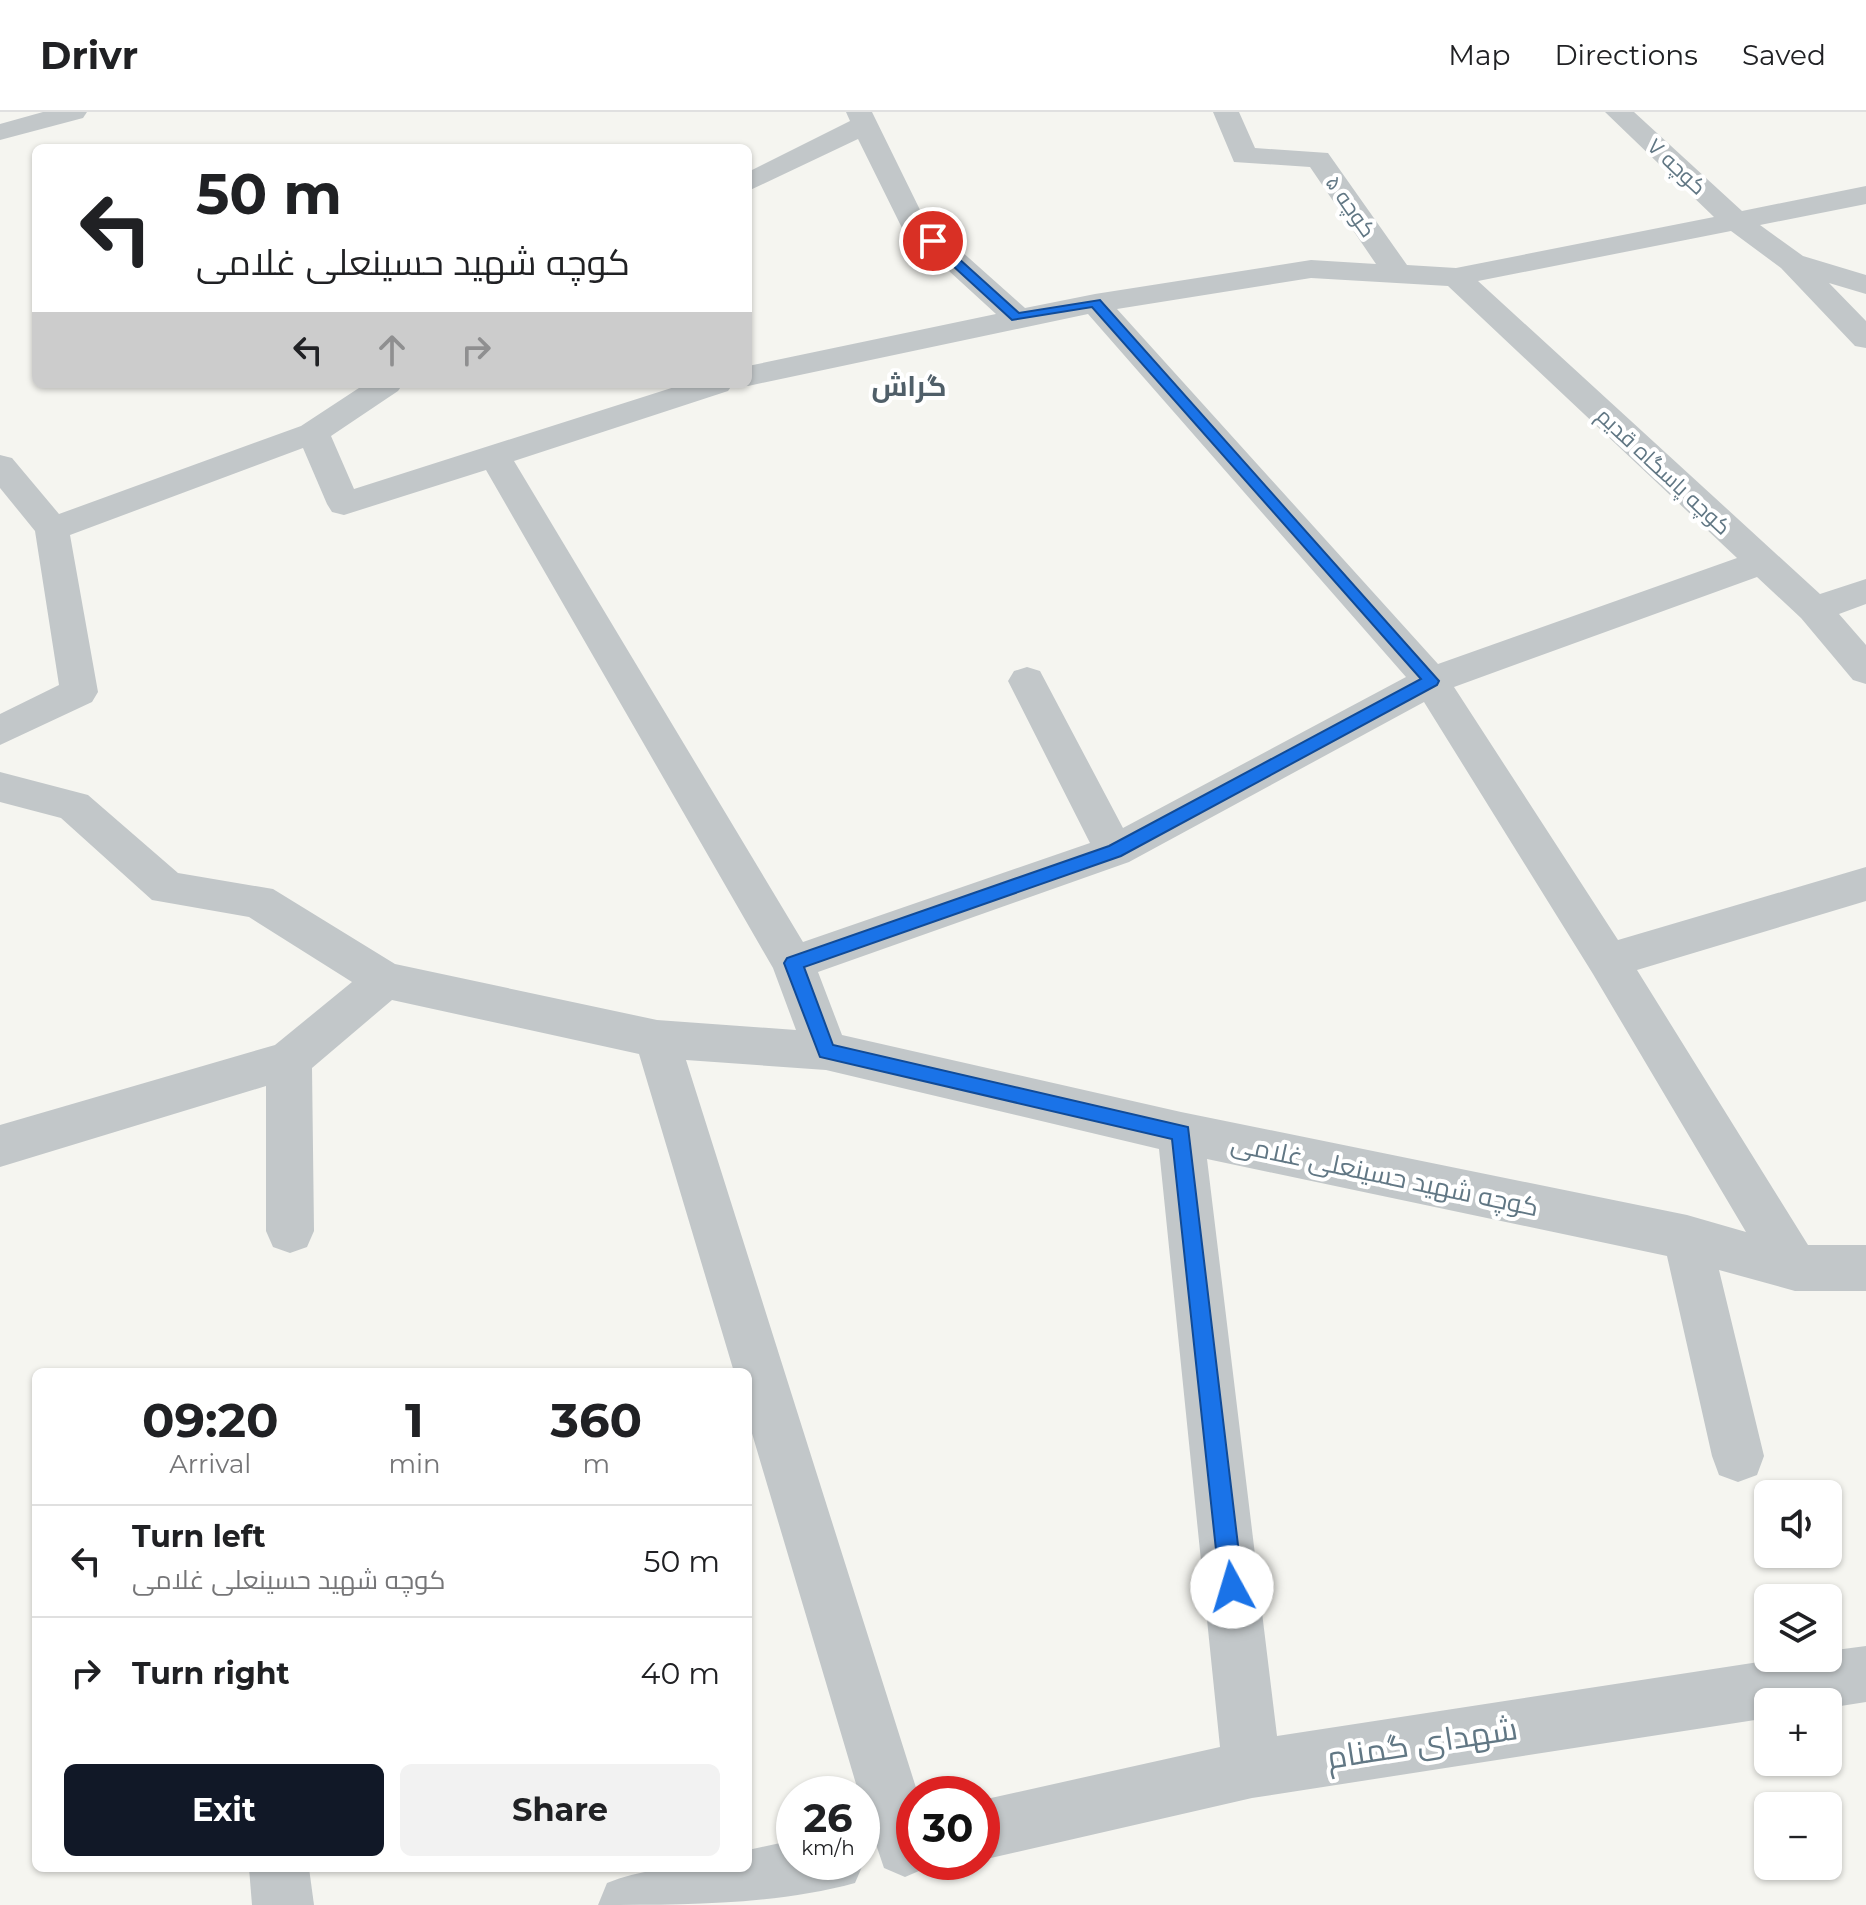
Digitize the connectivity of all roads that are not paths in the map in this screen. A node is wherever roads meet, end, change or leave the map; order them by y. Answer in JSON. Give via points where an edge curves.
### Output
{"nodes":[{"id":1,"x":74,"y":112,"type":"edge"},
{"id":2,"x":1226,"y":112,"type":"edge"},
{"id":3,"x":1618,"y":112,"type":"edge"},
{"id":4,"x":862,"y":119,"type":"edge"},
{"id":5,"x":0,"y":132,"type":"edge"},
{"id":6,"x":752,"y":181,"type":"edge"},
{"id":7,"x":1866,"y":195,"type":"edge"},
{"id":8,"x":1736,"y":221,"type":"junction"},
{"id":9,"x":1792,"y":262,"type":"junction"},
{"id":10,"x":1398,"y":274,"type":"junction"},
{"id":11,"x":1456,"y":277,"type":"junction"},
{"id":12,"x":1866,"y":285,"type":"edge"},
{"id":13,"x":1095,"y":303,"type":"junction"},
{"id":14,"x":1017,"y":317,"type":"junction"},
{"id":15,"x":1866,"y":339,"type":"edge"},
{"id":16,"x":752,"y":375,"type":"edge"},
{"id":17,"x":381,"y":388,"type":"edge"},
{"id":18,"x":705,"y":388,"type":"edge"},
{"id":19,"x":313,"y":433,"type":"junction"},
{"id":20,"x":495,"y":456,"type":"junction"},
{"id":21,"x":0,"y":466,"type":"edge"},
{"id":22,"x":52,"y":529,"type":"junction"},
{"id":23,"x":1762,"y":562,"type":"junction"},
{"id":24,"x":1866,"y":591,"type":"edge"},
{"id":25,"x":1814,"y":609,"type":"junction"},
{"id":26,"x":1866,"y":670,"type":"edge"},
{"id":27,"x":1027,"y":681,"type":"dead end"},
{"id":28,"x":1431,"y":681,"type":"junction"},
{"id":29,"x":0,"y":731,"type":"edge"},
{"id":30,"x":0,"y":787,"type":"edge"},
{"id":31,"x":1115,"y":851,"type":"junction"},
{"id":32,"x":1866,"y":884,"type":"edge"},
{"id":33,"x":1608,"y":961,"type":"junction"},
{"id":34,"x":793,"y":963,"type":"junction"},
{"id":35,"x":385,"y":980,"type":"junction"},
{"id":36,"x":657,"y":1039,"type":"junction"},
{"id":37,"x":826,"y":1051,"type":"junction"},
{"id":38,"x":289,"y":1060,"type":"junction"},
{"id":39,"x":1181,"y":1133,"type":"junction"},
{"id":40,"x":0,"y":1146,"type":"edge"},
{"id":41,"x":290,"y":1231,"type":"dead end"},
{"id":42,"x":1687,"y":1238,"type":"junction"},
{"id":43,"x":1795,"y":1268,"type":"junction"},
{"id":44,"x":1866,"y":1268,"type":"edge"},
{"id":45,"x":1738,"y":1456,"type":"dead end"},
{"id":46,"x":1866,"y":1674,"type":"edge"},
{"id":47,"x":1252,"y":1769,"type":"junction"},
{"id":48,"x":1000,"y":1826,"type":"edge"},
{"id":49,"x":894,"y":1849,"type":"edge"},
{"id":50,"x":279,"y":1872,"type":"edge"},
{"id":51,"x":776,"y":1874,"type":"edge"},
{"id":52,"x":283,"y":1905,"type":"edge"},
{"id":53,"x":629,"y":1905,"type":"edge"}],
"edges":[{"from":1,"to":5,"type":"street"},
{"from":2,"to":10,"type":"street","name":"کوچه ۵","via":[[1244,156],[1318,159]]},
{"from":3,"to":8,"type":"street","name":"کوچه ۷"},
{"from":4,"to":6,"type":"street"},
{"from":4,"to":14,"type":"street","via":[[912,222]]},
{"from":7,"to":8,"type":"street"},
{"from":8,"to":9,"type":"street","name":"کوچه ۷"},
{"from":8,"to":11,"type":"street"},
{"from":9,"to":12,"type":"street"},
{"from":9,"to":15,"type":"street"},
{"from":10,"to":11,"type":"street"},
{"from":10,"to":13,"type":"street","via":[[1311,269]]},
{"from":11,"to":23,"type":"street","name":"کوچه پاسگاه قدیم"},
{"from":13,"to":14,"type":"street"},
{"from":13,"to":28,"type":"street"},
{"from":14,"to":16,"type":"street"},
{"from":17,"to":19,"type":"street"},
{"from":18,"to":20,"type":"street"},
{"from":19,"to":20,"type":"street","via":[[344,504]]},
{"from":19,"to":22,"type":"street"},
{"from":20,"to":34,"type":"street"},
{"from":21,"to":22,"type":"street"},
{"from":22,"to":29,"type":"street","via":[[79,692]]},
{"from":23,"to":25,"type":"street","name":"کوچه پاسگاه قدیم"},
{"from":23,"to":28,"type":"street"},
{"from":24,"to":25,"type":"street"},
{"from":25,"to":26,"type":"street","name":"کوچه پاسگاه قدیم"},
{"from":27,"to":31,"type":"street"},
{"from":28,"to":31,"type":"street"},
{"from":28,"to":33,"type":"street"},
{"from":30,"to":35,"type":"street","name":"کوچه شهید حسینعلی غلامی","via":[[74,806],[167,888],[258,901]]},
{"from":31,"to":34,"type":"street"},
{"from":32,"to":33,"type":"street"},
{"from":33,"to":43,"type":"street"},
{"from":34,"to":37,"type":"street"},
{"from":35,"to":36,"type":"street","name":"کوچه شهید حسینعلی غلامی"},
{"from":35,"to":38,"type":"street"},
{"from":36,"to":37,"type":"street","name":"کوچه شهید حسینعلی غلامی"},
{"from":36,"to":49,"type":"street"},
{"from":37,"to":39,"type":"street","name":"کوچه شهید حسینعلی غلامی"},
{"from":38,"to":40,"type":"street"},
{"from":38,"to":41,"type":"street"},
{"from":39,"to":42,"type":"street","name":"کوچه شهید حسینعلی غلامی"},
{"from":39,"to":47,"type":"street"},
{"from":42,"to":43,"type":"street","name":"کوچه شهید حسینعلی غلامی"},
{"from":42,"to":45,"type":"street"},
{"from":43,"to":44,"type":"street","name":"کوچه شهید حسینعلی غلامی"},
{"from":46,"to":47,"type":"street","name":"شهدای گمنام"},
{"from":47,"to":48,"type":"street","name":"شهدای گمنام"},
{"from":50,"to":52,"type":"street"},
{"from":51,"to":53,"type":"street"}]}
